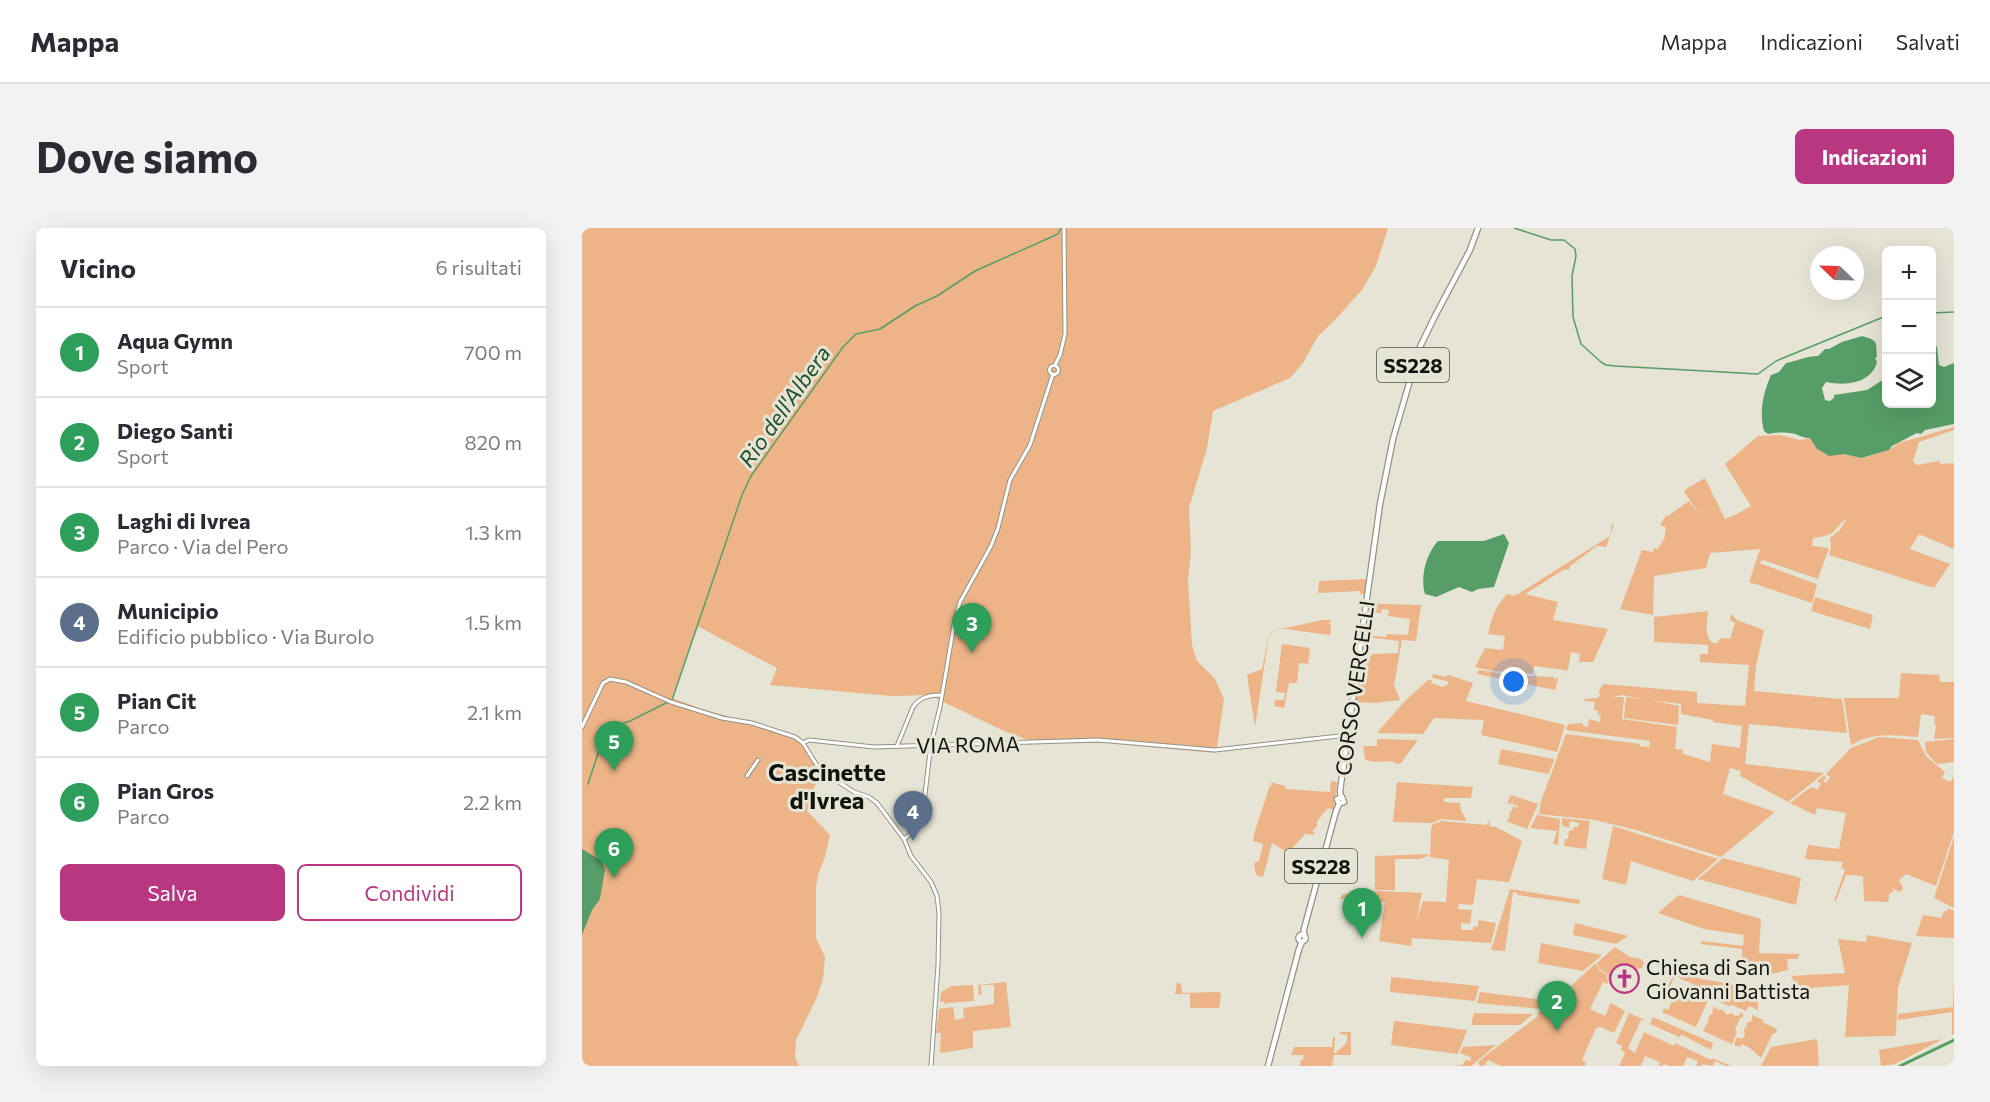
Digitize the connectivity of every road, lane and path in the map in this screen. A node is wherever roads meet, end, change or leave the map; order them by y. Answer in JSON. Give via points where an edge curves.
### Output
{"nodes":[{"id":1,"x":1064,"y":228,"type":"edge"},
{"id":2,"x":1478,"y":228,"type":"edge"},
{"id":3,"x":1056,"y":366,"type":"junction"},
{"id":4,"x":1053,"y":374,"type":"junction"},
{"id":5,"x":942,"y":695,"type":"junction"},
{"id":6,"x":582,"y":727,"type":"edge"},
{"id":7,"x":1348,"y":735,"type":"junction"},
{"id":8,"x":803,"y":743,"type":"junction"},
{"id":9,"x":931,"y":744,"type":"junction"},
{"id":10,"x":897,"y":746,"type":"junction"},
{"id":11,"x":758,"y":760,"type":"dead end"},
{"id":12,"x":747,"y":776,"type":"dead end"},
{"id":13,"x":904,"y":839,"type":"junction"},
{"id":14,"x":931,"y":1066,"type":"edge"},
{"id":15,"x":1268,"y":1066,"type":"edge"}],
"edges":[{"from":1,"to":3,"type":"street","via":[[1065,334]]},
{"from":2,"to":7,"type":"main road","name":"CORSO VERCELLI","number":"SS228","via":[[1413,365],[1385,474]]},
{"from":3,"to":4,"type":"street","via":[[1058,372]]},
{"from":3,"to":4,"type":"street","via":[[1050,369]]},
{"from":4,"to":5,"type":"street","via":[[1030,445],[1010,480],[991,546],[960,602]]},
{"from":5,"to":9,"type":"street"},
{"from":5,"to":10,"type":"street","via":[[929,695],[916,702]]},
{"from":6,"to":8,"type":"street","via":[[603,683],[610,679],[722,718],[780,732]]},
{"from":7,"to":9,"type":"street","name":"VIA ROMA","via":[[1215,750],[1098,740]]},
{"from":7,"to":15,"type":"main road","name":"CORSO VERCELLI","number":"SS228","via":[[1340,791],[1344,802],[1339,804]]},
{"from":8,"to":10,"type":"street","name":"VIA ROMA","via":[[809,740]]},
{"from":8,"to":13,"type":"street","via":[[818,767],[854,792],[874,800]]},
{"from":9,"to":10,"type":"street","name":"VIA ROMA"},
{"from":9,"to":13,"type":"street","via":[[923,811],[917,829]]},
{"from":11,"to":12,"type":"street"},
{"from":13,"to":14,"type":"street","via":[[935,891],[939,924]]}]}
